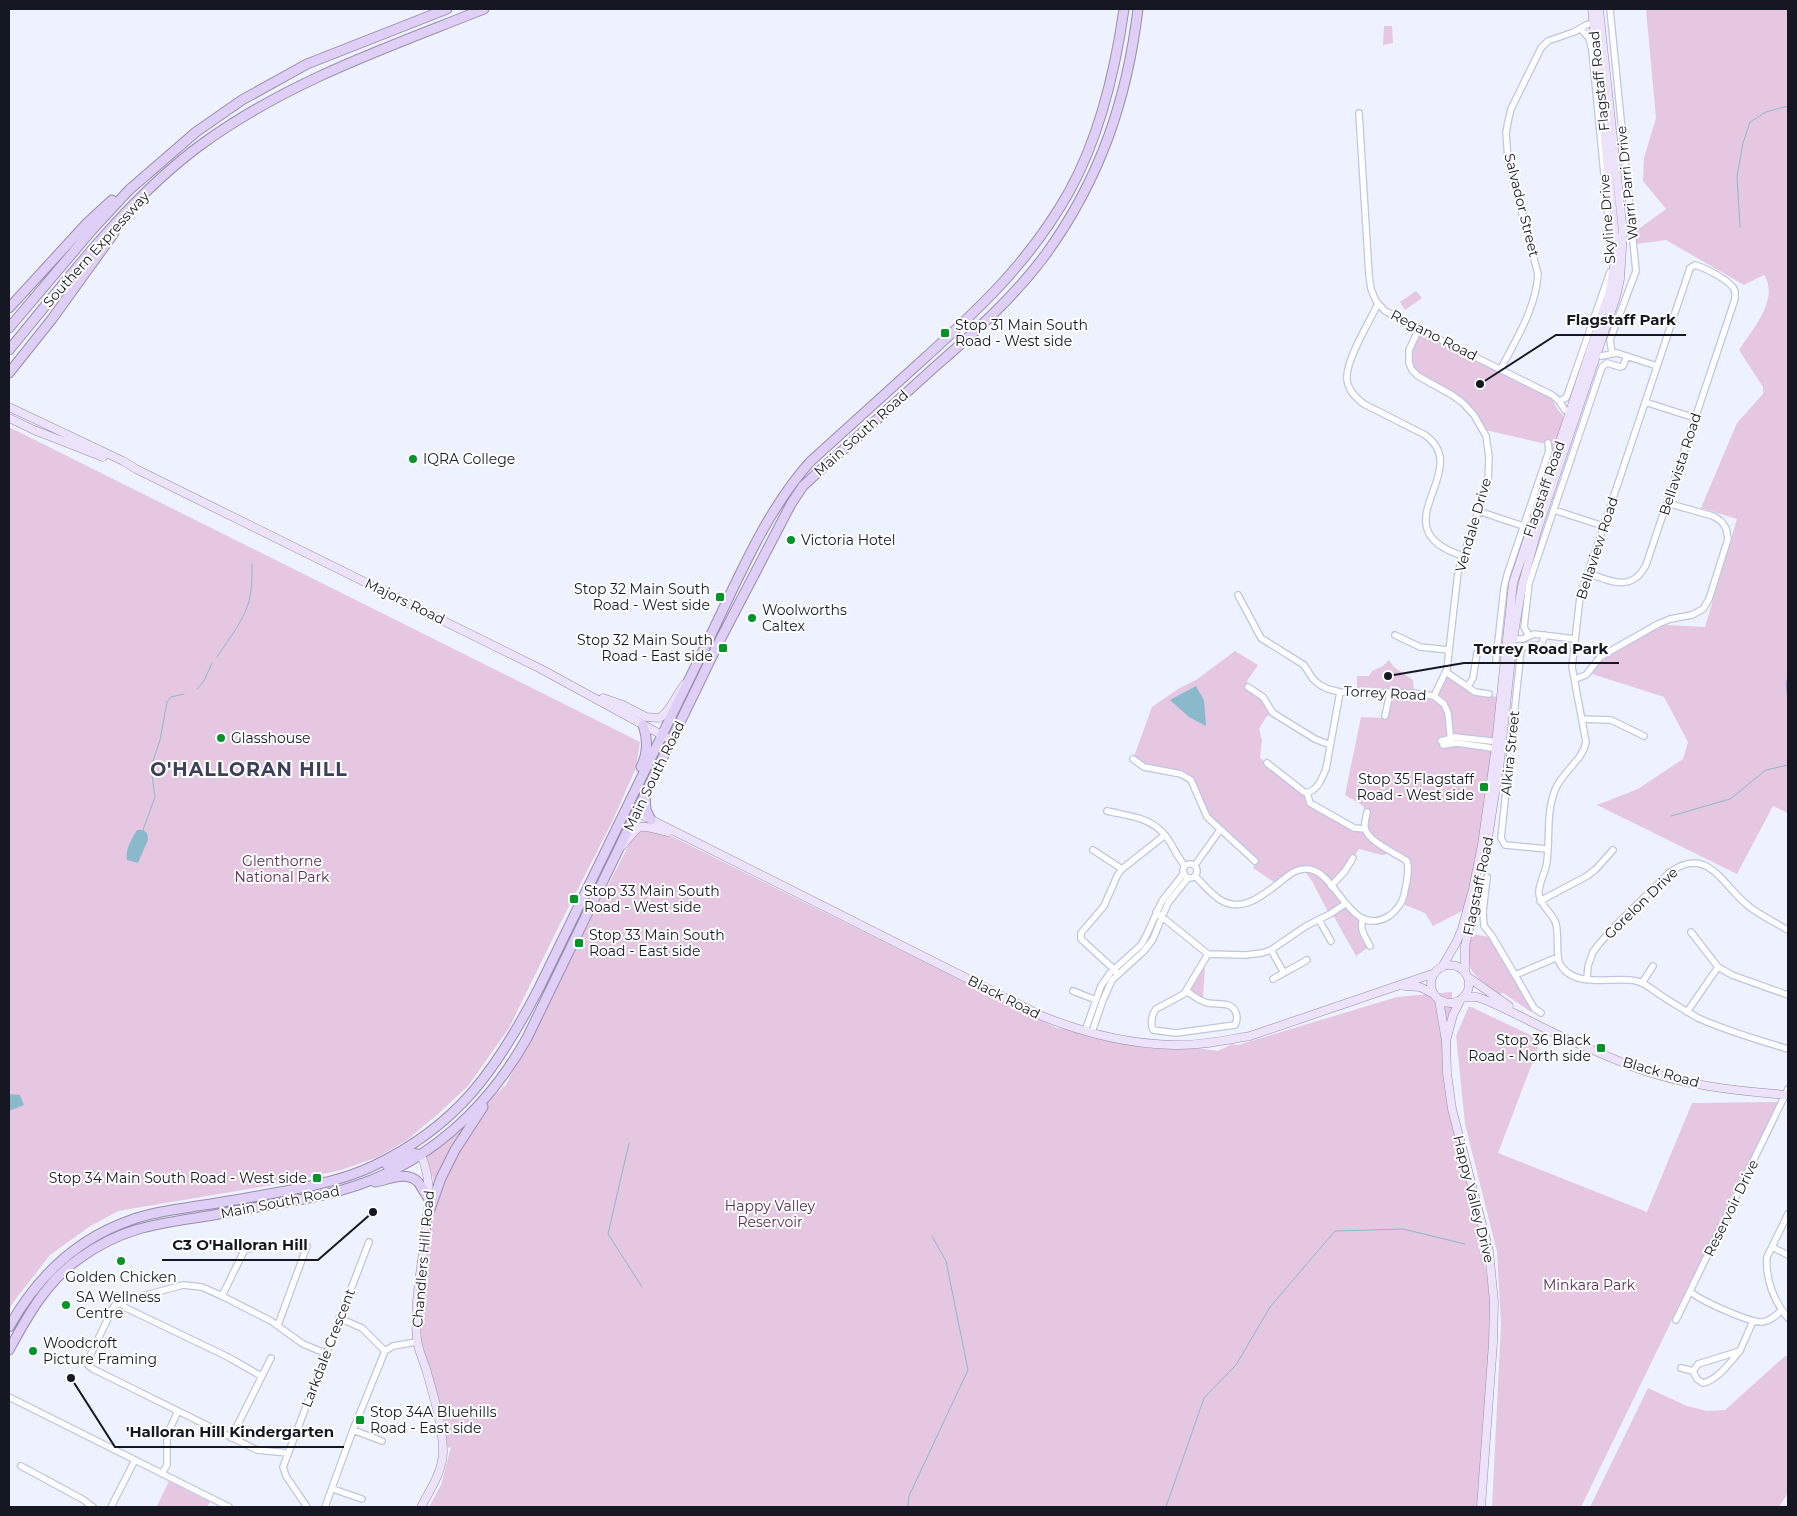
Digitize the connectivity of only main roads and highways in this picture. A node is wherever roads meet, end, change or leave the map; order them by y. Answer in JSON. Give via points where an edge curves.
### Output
{"nodes":[{"id":1,"x":447,"y":9,"type":"edge"},
{"id":2,"x":484,"y":9,"type":"edge"},
{"id":3,"x":1124,"y":9,"type":"edge"},
{"id":4,"x":1138,"y":9,"type":"edge"},
{"id":5,"x":1592,"y":9,"type":"edge"},
{"id":6,"x":1599,"y":9,"type":"edge"},
{"id":7,"x":1597,"y":21,"type":"junction"},
{"id":8,"x":141,"y":179,"type":"junction"},
{"id":9,"x":138,"y":201,"type":"junction"},
{"id":10,"x":997,"y":291,"type":"junction"},
{"id":11,"x":1007,"y":301,"type":"junction"},
{"id":12,"x":9,"y":308,"type":"edge"},
{"id":13,"x":9,"y":328,"type":"edge"},
{"id":14,"x":9,"y":350,"type":"edge"},
{"id":15,"x":9,"y":372,"type":"edge"},
{"id":16,"x":9,"y":407,"type":"edge"},
{"id":17,"x":9,"y":418,"type":"edge"},
{"id":18,"x":136,"y":469,"type":"junction"},
{"id":19,"x":791,"y":504,"type":"junction"},
{"id":20,"x":756,"y":545,"type":"junction"},
{"id":21,"x":690,"y":677,"type":"junction"},
{"id":22,"x":587,"y":693,"type":"junction"},
{"id":23,"x":643,"y":725,"type":"junction"},
{"id":24,"x":662,"y":735,"type":"junction"},
{"id":25,"x":672,"y":740,"type":"junction"},
{"id":26,"x":1499,"y":745,"type":"junction"},
{"id":27,"x":633,"y":794,"type":"junction"},
{"id":28,"x":645,"y":795,"type":"junction"},
{"id":29,"x":626,"y":808,"type":"junction"},
{"id":30,"x":636,"y":812,"type":"junction"},
{"id":31,"x":651,"y":820,"type":"junction"},
{"id":32,"x":678,"y":834,"type":"junction"},
{"id":33,"x":617,"y":853,"type":"junction"},
{"id":34,"x":1442,"y":967,"type":"junction"},
{"id":35,"x":1435,"y":973,"type":"junction"},
{"id":36,"x":1466,"y":974,"type":"junction"},
{"id":37,"x":1399,"y":986,"type":"junction"},
{"id":38,"x":1436,"y":997,"type":"junction"},
{"id":39,"x":1462,"y":999,"type":"junction"},
{"id":40,"x":1540,"y":1026,"type":"junction"},
{"id":41,"x":1446,"y":1041,"type":"junction"},
{"id":42,"x":496,"y":1085,"type":"junction"},
{"id":43,"x":1787,"y":1093,"type":"edge"},
{"id":44,"x":419,"y":1140,"type":"junction"},
{"id":45,"x":421,"y":1155,"type":"junction"},
{"id":46,"x":344,"y":1177,"type":"junction"},
{"id":47,"x":364,"y":1183,"type":"junction"},
{"id":48,"x":429,"y":1199,"type":"junction"},
{"id":49,"x":428,"y":1215,"type":"junction"},
{"id":50,"x":9,"y":1327,"type":"edge"},
{"id":51,"x":9,"y":1350,"type":"edge"},
{"id":52,"x":421,"y":1507,"type":"edge"},
{"id":53,"x":1481,"y":1507,"type":"edge"}],
"edges":[{"from":1,"to":8,"type":"highway","name":"Southern Expressway","via":[[283,76],[196,132]]},
{"from":2,"to":9,"type":"highway","name":"Southern Expressway","via":[[331,70],[279,96],[201,145]]},
{"from":3,"to":10,"type":"highway","name":"Main South Road","via":[[1109,88],[1070,191],[1039,239]]},
{"from":4,"to":11,"type":"highway","name":"Main South Road","via":[[1124,87],[1102,155],[1059,234]]},
{"from":5,"to":7,"type":"main road","name":"Flagstaff Road"},
{"from":6,"to":7,"type":"main road","name":"Flagstaff Road"},
{"from":7,"to":26,"type":"main road","name":"Flagstaff Road","via":[[1623,232],[1620,279],[1513,583]]},
{"from":8,"to":12,"type":"highway","via":[[124,189],[88,223]]},
{"from":8,"to":13,"type":"highway","name":"Southern Expressway","via":[[92,230]]},
{"from":9,"to":14,"type":"highway","name":"Southern Expressway","via":[[97,244]]},
{"from":9,"to":15,"type":"highway"},
{"from":10,"to":11,"type":"highway"},
{"from":10,"to":20,"type":"highway","name":"Main South Road","via":[[810,461],[781,498]]},
{"from":11,"to":19,"type":"highway","name":"Main South Road","via":[[816,474]]},
{"from":16,"to":18,"type":"main road","name":"Majors Road"},
{"from":17,"to":18,"type":"main road","name":"Majors Road"},
{"from":18,"to":22,"type":"main road","name":"Majors Road"},
{"from":19,"to":20,"type":"highway","via":[[784,503],[763,540]]},
{"from":19,"to":25,"type":"highway","name":"Main South Road"},
{"from":20,"to":21,"type":"highway","name":"Main South Road"},
{"from":21,"to":22,"type":"main road","via":[[667,713],[659,718]]},
{"from":21,"to":24,"type":"highway","name":"Main South Road"},
{"from":22,"to":23,"type":"main road","name":"Majors Road"},
{"from":23,"to":24,"type":"main road","name":"Majors Road"},
{"from":23,"to":27,"type":"highway","via":[[647,741]]},
{"from":24,"to":25,"type":"main road","name":"Majors Road"},
{"from":24,"to":27,"type":"highway","name":"Main South Road"},
{"from":25,"to":28,"type":"highway","name":"Main South Road"},
{"from":26,"to":34,"type":"main road","name":"Flagstaff Road","via":[[1473,889],[1460,934]]},
{"from":26,"to":36,"type":"main road","name":"Flagstaff Road","via":[[1486,853],[1465,946]]},
{"from":27,"to":29,"type":"highway","name":"Main South Road"},
{"from":28,"to":30,"type":"highway","name":"Main South Road"},
{"from":28,"to":31,"type":"highway","via":[[646,810]]},
{"from":29,"to":30,"type":"highway"},
{"from":29,"to":44,"type":"highway","name":"Main South Road","via":[[508,1046],[474,1092]]},
{"from":30,"to":31,"type":"main road","name":"Black Road"},
{"from":30,"to":33,"type":"highway","name":"Main South Road"},
{"from":31,"to":32,"type":"main road","name":"Black Road"},
{"from":32,"to":33,"type":"main road","via":[[648,826],[639,827]]},
{"from":32,"to":37,"type":"main road","name":"Black Road","via":[[1042,1016],[1089,1032],[1176,1046],[1222,1041],[1250,1036]]},
{"from":33,"to":42,"type":"highway","name":"Main South Road","via":[[527,1038]]},
{"from":34,"to":35,"type":"main road"},
{"from":34,"to":36,"type":"main road","via":[[1454,965]]},
{"from":35,"to":37,"type":"main road","name":"Black Road"},
{"from":35,"to":38,"type":"main road","via":[[1431,983]]},
{"from":36,"to":39,"type":"main road","via":[[1470,986]]},
{"from":36,"to":40,"type":"main road","name":"Black Road"},
{"from":37,"to":38,"type":"main road","name":"Black Road","via":[[1416,986]]},
{"from":38,"to":39,"type":"main road","via":[[1449,1004]]},
{"from":38,"to":41,"type":"main road","name":"Happy Valley Drive"},
{"from":39,"to":40,"type":"main road","name":"Black Road","via":[[1480,998]]},
{"from":39,"to":41,"type":"main road","name":"Happy Valley Drive"},
{"from":40,"to":43,"type":"main road","name":"Black Road","via":[[1653,1073],[1761,1094]]},
{"from":41,"to":53,"type":"main road","name":"Happy Valley Drive","via":[[1452,1110],[1485,1234],[1493,1285],[1494,1343]]},
{"from":42,"to":45,"type":"highway","name":"Main South Road","via":[[466,1118]]},
{"from":42,"to":49,"type":"highway","via":[[455,1150]]},
{"from":44,"to":45,"type":"highway"},
{"from":44,"to":46,"type":"highway","name":"Main South Road","via":[[372,1166]]},
{"from":45,"to":46,"type":"highway","via":[[413,1153],[374,1171]]},
{"from":45,"to":47,"type":"highway","name":"Main South Road"},
{"from":45,"to":48,"type":"main road","name":"Chandlers Hill Road","via":[[429,1179]]},
{"from":46,"to":50,"type":"highway","name":"Main South Road","via":[[122,1223],[96,1235],[66,1256],[35,1286]]},
{"from":47,"to":48,"type":"highway","via":[[409,1177],[420,1184]]},
{"from":47,"to":51,"type":"highway","name":"Main South Road","via":[[319,1196],[144,1226],[108,1240],[78,1259],[53,1281],[33,1307]]},
{"from":48,"to":49,"type":"main road","name":"Chandlers Hill Road"},
{"from":49,"to":52,"type":"main road","name":"Chandlers Hill Road","via":[[416,1312],[417,1342],[432,1390],[443,1449],[438,1473]]}]}
